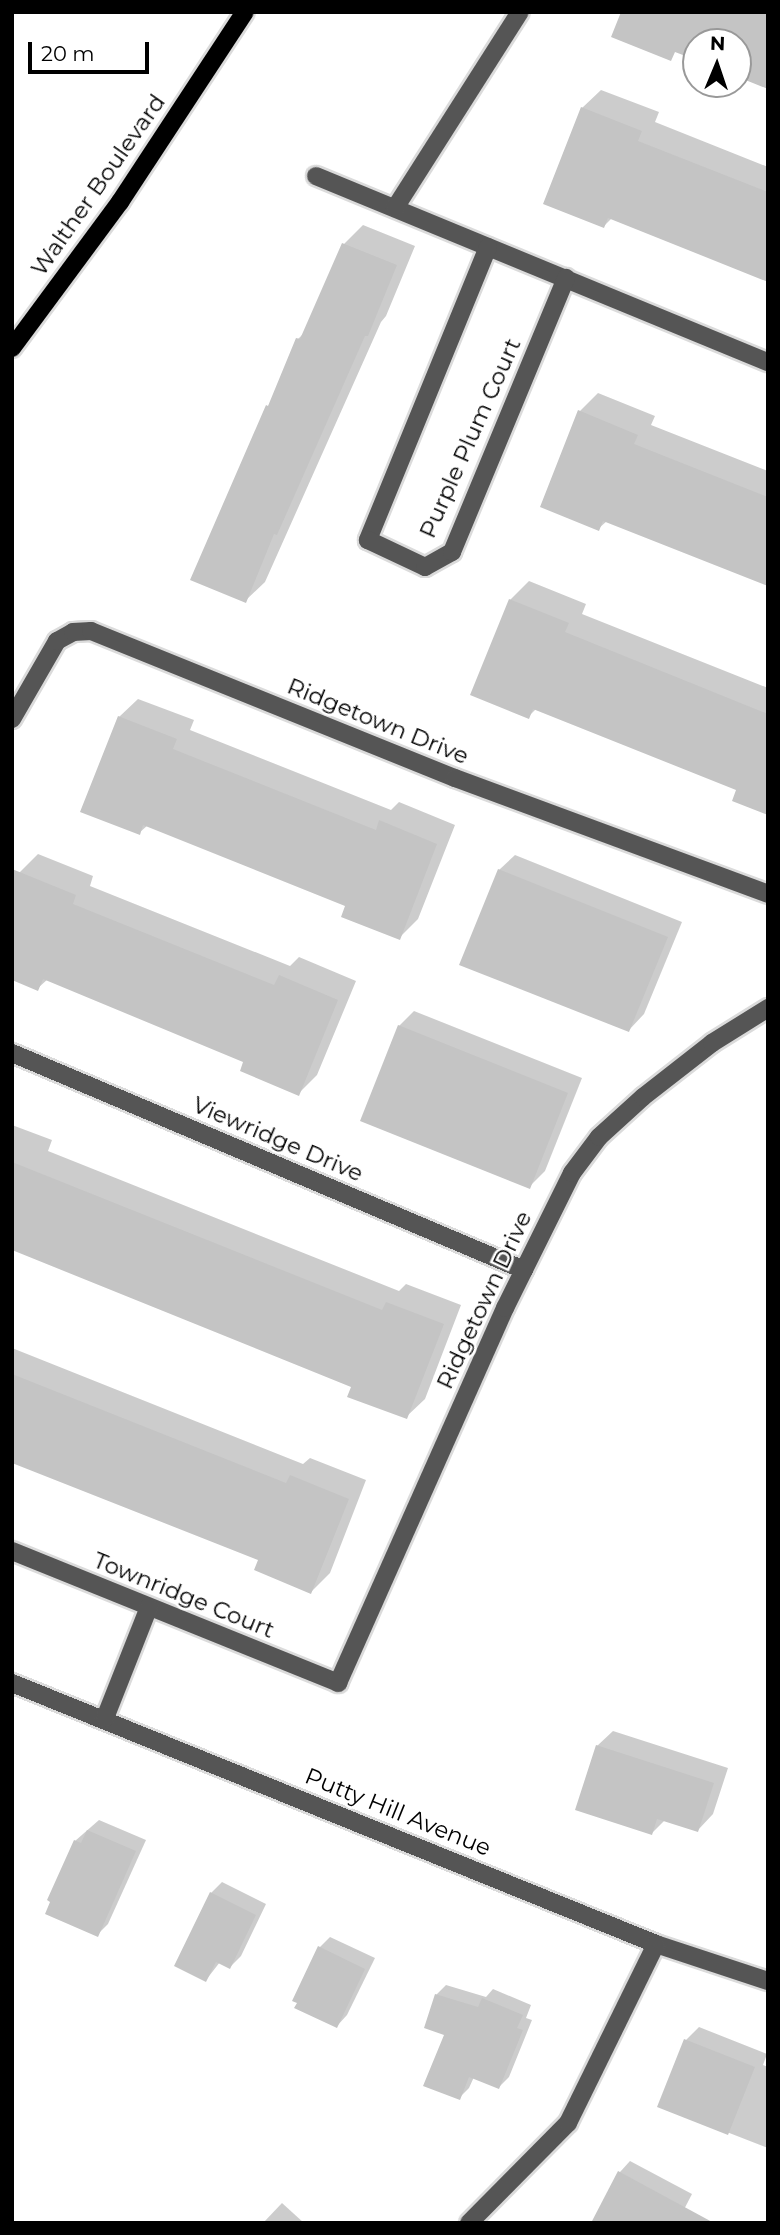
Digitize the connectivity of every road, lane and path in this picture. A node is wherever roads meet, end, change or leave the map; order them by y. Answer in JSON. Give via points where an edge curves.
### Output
{"nodes":[{"id":1,"x":245,"y":12,"type":"edge"},
{"id":2,"x":520,"y":12,"type":"edge"},
{"id":3,"x":316,"y":176,"type":"dead end"},
{"id":4,"x":395,"y":208,"type":"junction"},
{"id":5,"x":488,"y":247,"type":"junction"},
{"id":6,"x":566,"y":278,"type":"junction"},
{"id":7,"x":12,"y":348,"type":"edge"},
{"id":8,"x":768,"y":362,"type":"edge"},
{"id":9,"x":12,"y":719,"type":"edge"},
{"id":10,"x":768,"y":894,"type":"edge"},
{"id":11,"x":768,"y":1008,"type":"edge"},
{"id":12,"x":12,"y":1053,"type":"edge"},
{"id":13,"x":524,"y":1270,"type":"junction"},
{"id":14,"x":12,"y":1551,"type":"edge"},
{"id":15,"x":149,"y":1607,"type":"junction"},
{"id":16,"x":12,"y":1683,"type":"edge"},
{"id":17,"x":338,"y":1684,"type":"joint"},
{"id":18,"x":105,"y":1718,"type":"junction"},
{"id":19,"x":656,"y":1944,"type":"junction"},
{"id":20,"x":768,"y":1981,"type":"edge"},
{"id":21,"x":469,"y":2223,"type":"edge"}],
"edges":[{"from":1,"to":7,"type":"main road","name":"Walther Boulevard","via":[[120,202]]},
{"from":2,"to":4,"type":"street"},
{"from":3,"to":4,"type":"street"},
{"from":4,"to":5,"type":"street"},
{"from":5,"to":6,"type":"street"},
{"from":5,"to":6,"type":"street","name":"Purple Plum Court","via":[[368,540],[425,567],[452,552]]},
{"from":6,"to":8,"type":"street"},
{"from":9,"to":10,"type":"street","name":"Ridgetown Drive","via":[[57,641],[73,632],[90,631],[455,778]]},
{"from":11,"to":13,"type":"street","name":"Ridgetown Drive","via":[[702,1051],[599,1137],[572,1173]]},
{"from":12,"to":13,"type":"street","name":"Viewridge Drive"},
{"from":13,"to":17,"type":"street","name":"Ridgetown Drive"},
{"from":14,"to":15,"type":"street","name":"Townridge Court"},
{"from":15,"to":17,"type":"street","name":"Townridge Court"},
{"from":15,"to":18,"type":"street"},
{"from":16,"to":18,"type":"street","name":"Putty Hill Avenue"},
{"from":18,"to":19,"type":"street","name":"Putty Hill Avenue"},
{"from":19,"to":20,"type":"street","name":"Putty Hill Avenue"},
{"from":19,"to":21,"type":"street","via":[[568,2123]]}]}
